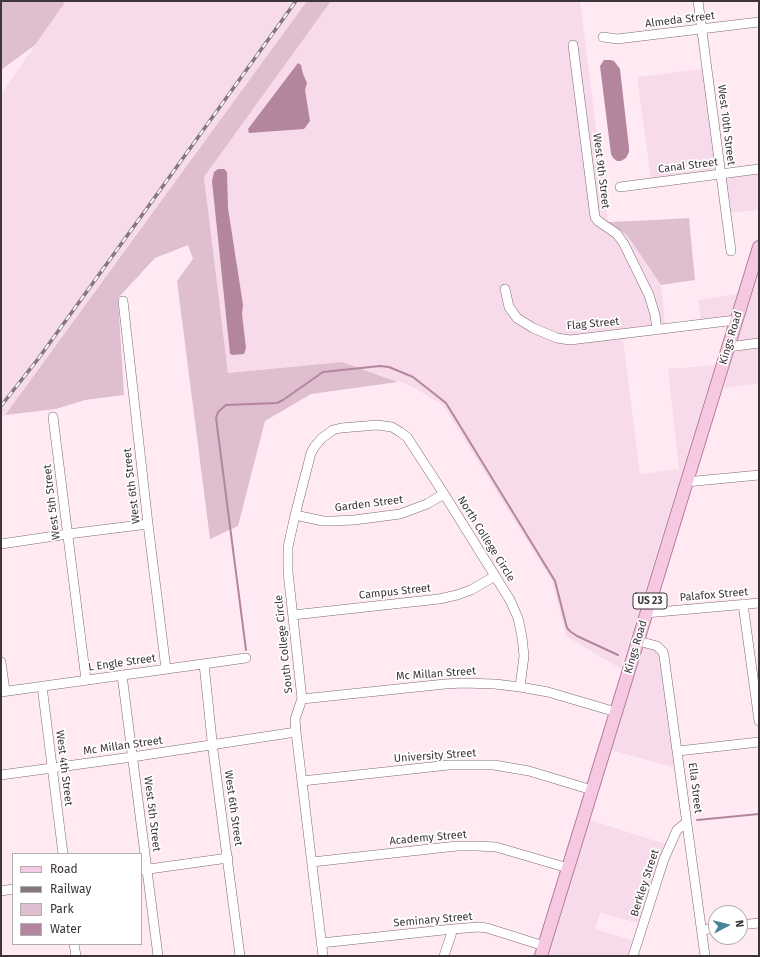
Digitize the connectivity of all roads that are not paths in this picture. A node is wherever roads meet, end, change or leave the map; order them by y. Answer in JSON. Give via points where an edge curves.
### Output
{"nodes":[{"id":1,"x":698,"y":1,"type":"edge"},
{"id":2,"x":759,"y":22,"type":"edge"},
{"id":3,"x":702,"y":29,"type":"junction"},
{"id":4,"x":603,"y":37,"type":"dead end"},
{"id":5,"x":573,"y":45,"type":"dead end"},
{"id":6,"x":759,"y":169,"type":"edge"},
{"id":7,"x":720,"y":174,"type":"junction"},
{"id":8,"x":620,"y":187,"type":"dead end"},
{"id":9,"x":759,"y":246,"type":"edge"},
{"id":10,"x":731,"y":251,"type":"dead end"},
{"id":11,"x":505,"y":289,"type":"dead end"},
{"id":12,"x":123,"y":301,"type":"dead end"},
{"id":13,"x":736,"y":320,"type":"junction"},
{"id":14,"x":658,"y":330,"type":"junction"},
{"id":15,"x":759,"y":343,"type":"edge"},
{"id":16,"x":728,"y":347,"type":"junction"},
{"id":17,"x":53,"y":418,"type":"dead end"},
{"id":18,"x":329,"y":433,"type":"joint"},
{"id":19,"x":759,"y":475,"type":"edge"},
{"id":20,"x":686,"y":482,"type":"junction"},
{"id":21,"x":444,"y":494,"type":"junction"},
{"id":22,"x":295,"y":515,"type":"junction"},
{"id":23,"x":148,"y":524,"type":"junction"},
{"id":24,"x":68,"y":534,"type":"junction"},
{"id":25,"x":1,"y":544,"type":"edge"},
{"id":26,"x":495,"y":576,"type":"junction"},
{"id":27,"x":759,"y":603,"type":"edge"},
{"id":28,"x":743,"y":604,"type":"junction"},
{"id":29,"x":646,"y":613,"type":"junction"},
{"id":30,"x":293,"y":615,"type":"junction"},
{"id":31,"x":638,"y":641,"type":"junction"},
{"id":32,"x":246,"y":658,"type":"dead end"},
{"id":33,"x":1,"y":662,"type":"edge"},
{"id":34,"x":204,"y":664,"type":"junction"},
{"id":35,"x":166,"y":669,"type":"junction"},
{"id":36,"x":122,"y":675,"type":"junction"},
{"id":37,"x":86,"y":680,"type":"junction"},
{"id":38,"x":42,"y":686,"type":"junction"},
{"id":39,"x":520,"y":687,"type":"junction"},
{"id":40,"x":3,"y":691,"type":"edge"},
{"id":41,"x":302,"y":699,"type":"junction"},
{"id":42,"x":616,"y":712,"type":"junction"},
{"id":43,"x":759,"y":721,"type":"edge"},
{"id":44,"x":296,"y":732,"type":"junction"},
{"id":45,"x":759,"y":742,"type":"edge"},
{"id":46,"x":212,"y":744,"type":"junction"},
{"id":47,"x":678,"y":751,"type":"junction"},
{"id":48,"x":132,"y":757,"type":"junction"},
{"id":49,"x":52,"y":768,"type":"junction"},
{"id":50,"x":1,"y":775,"type":"edge"},
{"id":51,"x":302,"y":781,"type":"junction"},
{"id":52,"x":592,"y":790,"type":"junction"},
{"id":53,"x":687,"y":822,"type":"junction"},
{"id":54,"x":63,"y":853,"type":"edge"},
{"id":55,"x":228,"y":858,"type":"junction"},
{"id":56,"x":312,"y":862,"type":"junction"},
{"id":57,"x":568,"y":868,"type":"junction"},
{"id":58,"x":144,"y":870,"type":"edge"},
{"id":59,"x":12,"y":889,"type":"edge"},
{"id":60,"x":1,"y":891,"type":"edge"},
{"id":61,"x":759,"y":923,"type":"edge"},
{"id":62,"x":748,"y":924,"type":"edge"},
{"id":63,"x":453,"y":929,"type":"junction"},
{"id":64,"x":708,"y":929,"type":"edge"},
{"id":65,"x":702,"y":930,"type":"junction"},
{"id":66,"x":321,"y":943,"type":"junction"},
{"id":67,"x":74,"y":945,"type":"edge"},
{"id":68,"x":542,"y":951,"type":"edge"},
{"id":69,"x":76,"y":956,"type":"edge"},
{"id":70,"x":158,"y":956,"type":"edge"},
{"id":71,"x":240,"y":956,"type":"edge"},
{"id":72,"x":323,"y":956,"type":"edge"},
{"id":73,"x":444,"y":956,"type":"edge"},
{"id":74,"x":633,"y":956,"type":"edge"},
{"id":75,"x":705,"y":956,"type":"edge"}],
"edges":[{"from":1,"to":3,"type":"street","name":"West 10th Street"},
{"from":2,"to":3,"type":"street","name":"Almeda Street"},
{"from":3,"to":4,"type":"street","name":"Almeda Street","via":[[617,40]]},
{"from":3,"to":7,"type":"street","name":"West 10th Street"},
{"from":5,"to":14,"type":"street","name":"West 9th Street","via":[[595,217],[617,234],[624,244],[649,295]]},
{"from":6,"to":7,"type":"street","name":"Canal Street"},
{"from":7,"to":8,"type":"street","name":"Canal Street"},
{"from":7,"to":10,"type":"street","name":"West 10th Street"},
{"from":9,"to":13,"type":"main road","name":"Kings Road","number":"US 23"},
{"from":11,"to":14,"type":"street","name":"Flag Street","via":[[509,308],[517,318],[557,338],[574,340]]},
{"from":12,"to":23,"type":"street","name":"West 6th Street"},
{"from":13,"to":14,"type":"street","name":"Flag Street"},
{"from":13,"to":16,"type":"main road","name":"Kings Road","number":"US 23"},
{"from":15,"to":16,"type":"street"},
{"from":16,"to":20,"type":"main road","name":"Kings Road","number":"US 23"},
{"from":17,"to":24,"type":"street","name":"West 5th Street"},
{"from":18,"to":21,"type":"street","name":"North College Circle","via":[[340,428],[377,425],[392,427],[407,438]]},
{"from":18,"to":22,"type":"street","name":"South College Circle","via":[[311,453]]},
{"from":19,"to":20,"type":"street"},
{"from":20,"to":29,"type":"main road","name":"Kings Road","number":"US 23"},
{"from":21,"to":22,"type":"street","name":"Garden Street","via":[[427,504],[400,514],[333,521]]},
{"from":21,"to":26,"type":"street","name":"North College Circle"},
{"from":22,"to":30,"type":"street","name":"South College Circle","via":[[288,547]]},
{"from":23,"to":24,"type":"street"},
{"from":23,"to":35,"type":"street","name":"West 6th Street"},
{"from":24,"to":25,"type":"street"},
{"from":24,"to":37,"type":"street","name":"West 5th Street"},
{"from":26,"to":30,"type":"street","name":"Campus Street","via":[[471,590],[439,599]]},
{"from":26,"to":39,"type":"street","name":"North College Circle","via":[[518,618],[524,656]]},
{"from":27,"to":28,"type":"street","name":"Palafox Street"},
{"from":28,"to":29,"type":"street","name":"Palafox Street"},
{"from":28,"to":43,"type":"street"},
{"from":29,"to":31,"type":"main road","name":"Kings Road","number":"US 23"},
{"from":30,"to":41,"type":"street","name":"South College Circle"},
{"from":31,"to":42,"type":"main road","name":"Kings Road","number":"US 23"},
{"from":31,"to":47,"type":"street","name":"Ella Street","via":[[657,646],[663,652]]},
{"from":32,"to":34,"type":"street","name":"L Engle Street"},
{"from":33,"to":40,"type":"street"},
{"from":34,"to":35,"type":"street","name":"L Engle Street"},
{"from":34,"to":46,"type":"street","name":"West 6th Street"},
{"from":35,"to":36,"type":"street","name":"L Engle Street"},
{"from":36,"to":37,"type":"street","name":"L Engle Street"},
{"from":36,"to":48,"type":"street","name":"West 5th Street"},
{"from":37,"to":38,"type":"street","name":"L Engle Street"},
{"from":38,"to":40,"type":"street","name":"L Engle Street"},
{"from":38,"to":49,"type":"street","name":"West 4th Street"},
{"from":39,"to":41,"type":"street","name":"Mc Millan Street","via":[[463,683]]},
{"from":39,"to":42,"type":"street","name":"Mc Millan Street","via":[[548,692]]},
{"from":41,"to":44,"type":"street","name":"South College Circle","via":[[295,719]]},
{"from":42,"to":52,"type":"main road","name":"Kings Road","number":"US 23"},
{"from":44,"to":46,"type":"street","name":"Mc Millan Street"},
{"from":44,"to":51,"type":"street","name":"South College Circle"},
{"from":45,"to":47,"type":"street"},
{"from":46,"to":48,"type":"street","name":"Mc Millan Street"},
{"from":46,"to":55,"type":"street","name":"West 6th Street"},
{"from":47,"to":53,"type":"street","name":"Ella Street"},
{"from":48,"to":49,"type":"street","name":"Mc Millan Street"},
{"from":48,"to":58,"type":"street","name":"West 5th Street"},
{"from":49,"to":50,"type":"street","name":"Mc Millan Street"},
{"from":49,"to":54,"type":"street","name":"West 4th Street"},
{"from":51,"to":52,"type":"street","name":"University Street","via":[[450,765],[487,765],[529,771]]},
{"from":51,"to":56,"type":"street","name":"South College Circle"},
{"from":52,"to":57,"type":"main road","name":"Kings Road","number":"US 23"},
{"from":53,"to":65,"type":"street","name":"Ella Street"},
{"from":53,"to":74,"type":"street","name":"Berkley Street","via":[[677,830],[664,859]]},
{"from":55,"to":58,"type":"street"},
{"from":55,"to":71,"type":"street","name":"West 6th Street"},
{"from":56,"to":57,"type":"street","name":"Academy Street","via":[[477,846],[496,847]]},
{"from":56,"to":66,"type":"street","name":"South College Circle"},
{"from":57,"to":68,"type":"main road","name":"Kings Road","number":"US 23"},
{"from":58,"to":70,"type":"street","name":"West 5th Street"},
{"from":59,"to":60,"type":"street"},
{"from":61,"to":62,"type":"street"},
{"from":63,"to":66,"type":"street","name":"Seminary Street"},
{"from":63,"to":68,"type":"street","name":"Seminary Street","via":[[487,928]]},
{"from":63,"to":73,"type":"street"},
{"from":64,"to":65,"type":"street"},
{"from":65,"to":75,"type":"street","name":"Ella Street"},
{"from":66,"to":72,"type":"street","name":"South College Circle"},
{"from":67,"to":69,"type":"street"}]}
